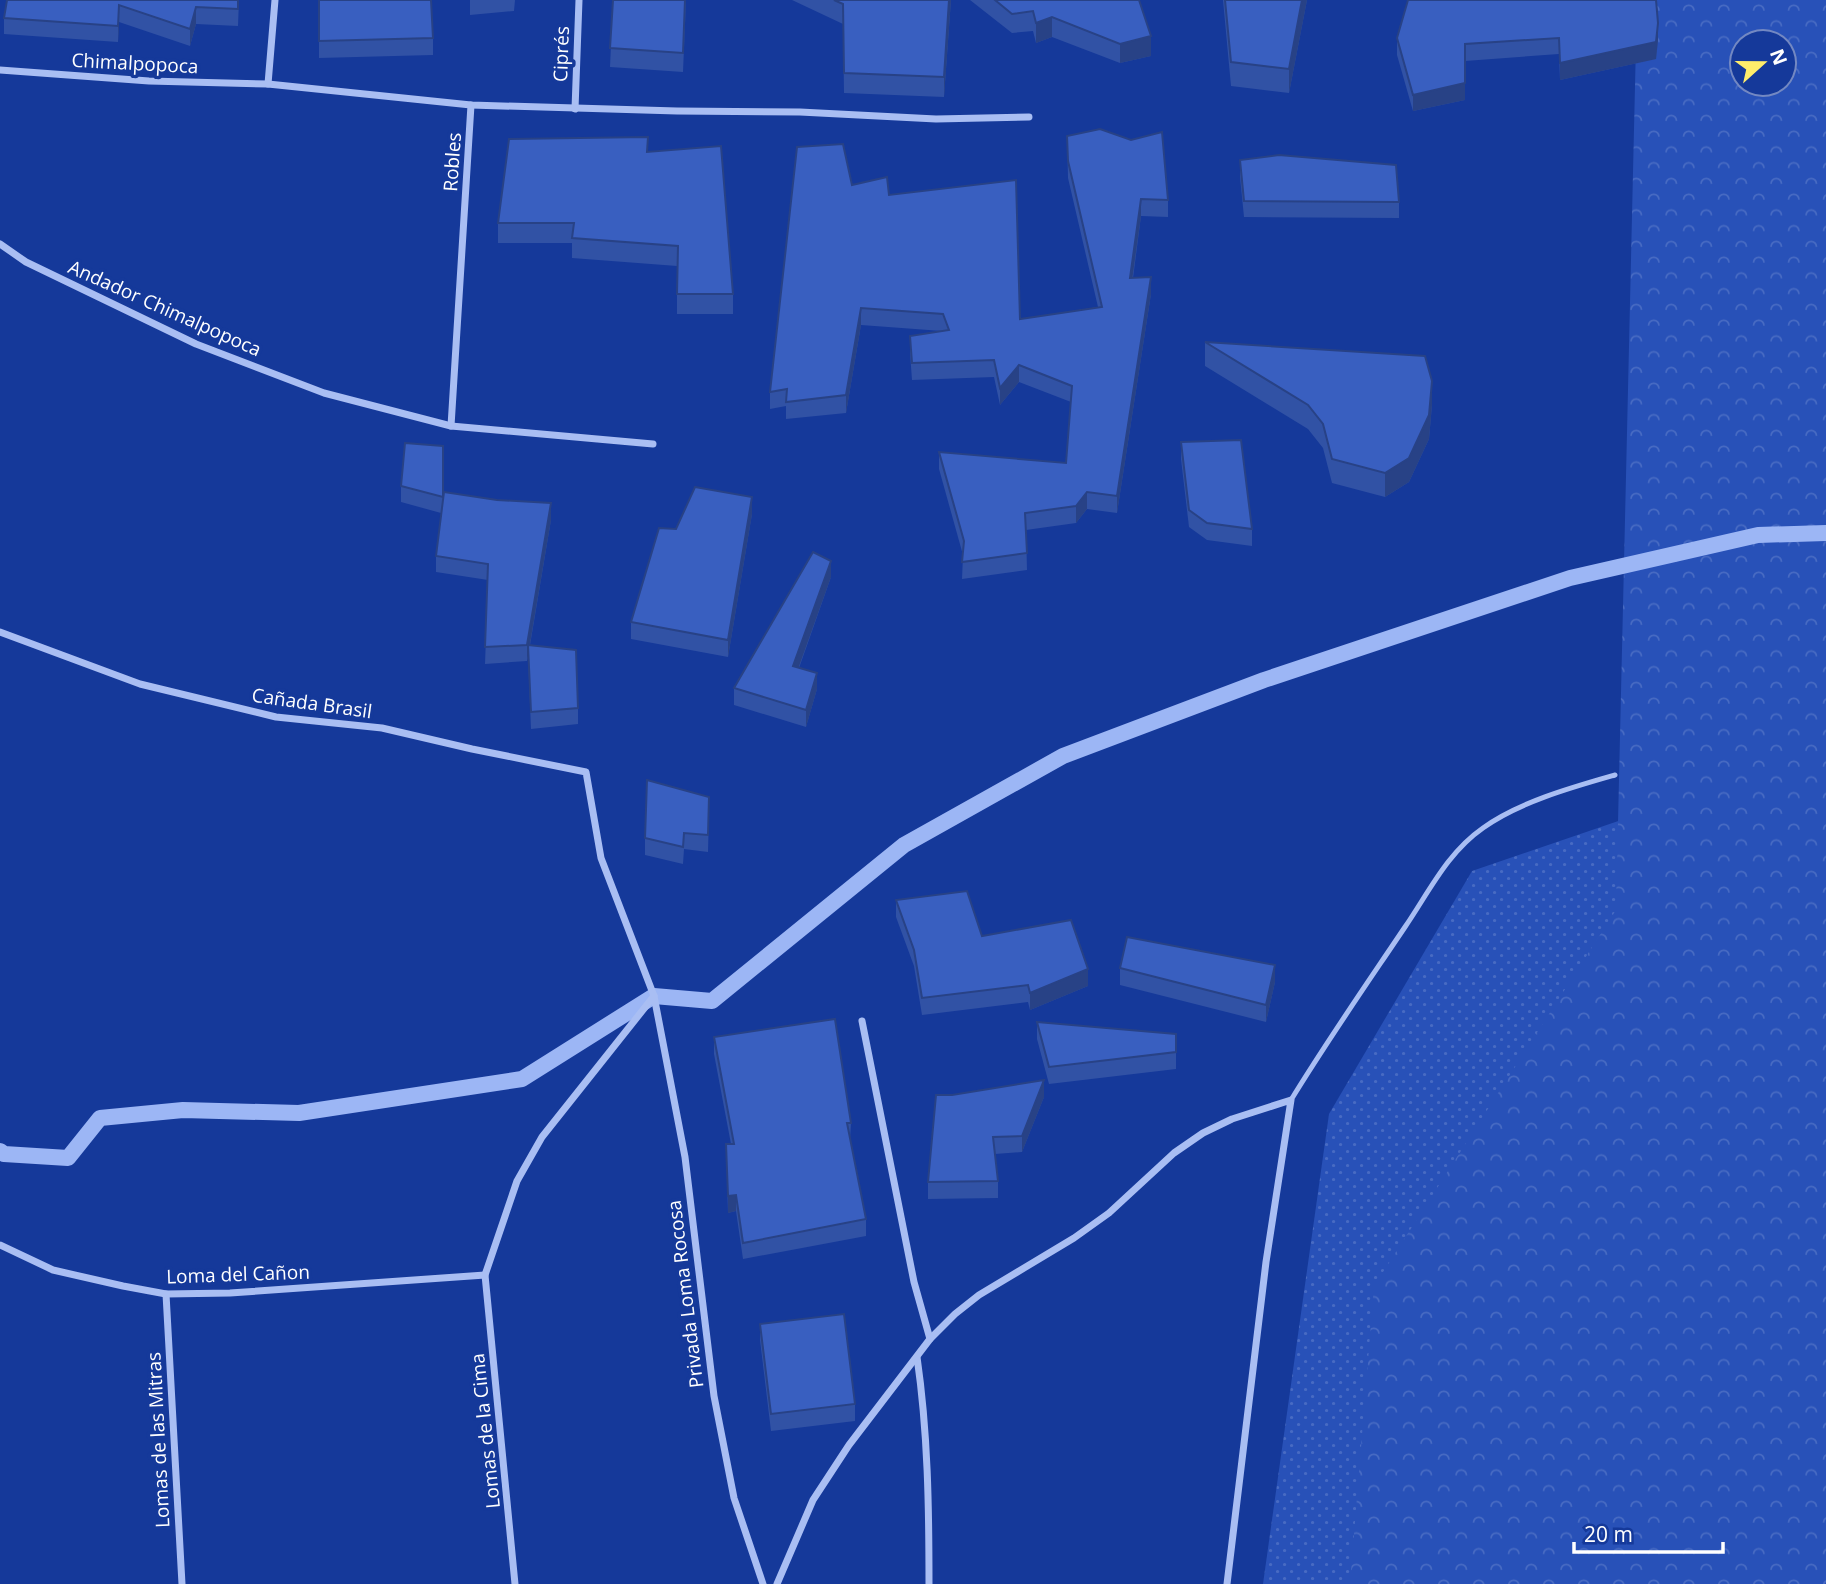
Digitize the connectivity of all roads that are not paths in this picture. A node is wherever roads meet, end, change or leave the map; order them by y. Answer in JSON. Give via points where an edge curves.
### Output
{"nodes":[{"id":1,"x":275,"y":0,"type":"edge"},
{"id":2,"x":579,"y":0,"type":"edge"},
{"id":3,"x":0,"y":69,"type":"edge"},
{"id":4,"x":268,"y":84,"type":"junction"},
{"id":5,"x":471,"y":105,"type":"junction"},
{"id":6,"x":575,"y":108,"type":"junction"},
{"id":7,"x":1030,"y":117,"type":"dead end"},
{"id":8,"x":0,"y":244,"type":"edge"},
{"id":9,"x":451,"y":426,"type":"junction"},
{"id":10,"x":653,"y":444,"type":"dead end"},
{"id":11,"x":0,"y":632,"type":"edge"},
{"id":12,"x":586,"y":772,"type":"joint"},
{"id":13,"x":1615,"y":775,"type":"dead end"},
{"id":14,"x":654,"y":996,"type":"junction"},
{"id":15,"x":862,"y":1021,"type":"dead end"},
{"id":16,"x":1290,"y":1100,"type":"junction"},
{"id":17,"x":0,"y":1245,"type":"edge"},
{"id":18,"x":485,"y":1275,"type":"junction"},
{"id":19,"x":166,"y":1294,"type":"junction"},
{"id":20,"x":930,"y":1339,"type":"junction"},
{"id":21,"x":917,"y":1357,"type":"junction"},
{"id":22,"x":181,"y":1584,"type":"edge"},
{"id":23,"x":515,"y":1584,"type":"edge"},
{"id":24,"x":763,"y":1584,"type":"edge"},
{"id":25,"x":777,"y":1584,"type":"edge"},
{"id":26,"x":929,"y":1584,"type":"edge"},
{"id":27,"x":1227,"y":1584,"type":"edge"}],
"edges":[{"from":1,"to":4,"type":"street"},
{"from":2,"to":6,"type":"street","name":"Ciprés"},
{"from":3,"to":4,"type":"street","name":"Chimalpopoca","via":[[149,81]]},
{"from":4,"to":5,"type":"street","name":"Robles"},
{"from":5,"to":6,"type":"street"},
{"from":5,"to":9,"type":"street","name":"Robles"},
{"from":6,"to":7,"type":"street"},
{"from":8,"to":9,"type":"street","name":"Andador Chimalpopoca","via":[[26,262],[196,344],[324,394]]},
{"from":9,"to":10,"type":"street","name":"Andador Chimalpopoca"},
{"from":11,"to":12,"type":"street","name":"Cañada Brasil","via":[[140,684],[262,714],[382,728]]},
{"from":12,"to":14,"type":"street","name":"Privada Loma Rocosa","via":[[601,858]]},
{"from":13,"to":16,"type":"lane","via":[[1536,801],[1484,826],[1465,842],[1447,862]]},
{"from":14,"to":18,"type":"street","via":[[542,1137],[517,1181]]},
{"from":14,"to":24,"type":"street","name":"Privada Loma Rocosa","via":[[685,1157],[713,1396],[734,1497]]},
{"from":15,"to":20,"type":"street","via":[[914,1282]]},
{"from":16,"to":20,"type":"street","via":[[1203,1133],[1174,1153],[1109,1213],[979,1295]]},
{"from":16,"to":27,"type":"street"},
{"from":17,"to":19,"type":"street","name":"Loma del Cañon","via":[[54,1270]]},
{"from":18,"to":19,"type":"street","name":"Loma del Cañon"},
{"from":18,"to":23,"type":"street","name":"Lomas de la Cima"},
{"from":19,"to":22,"type":"street","name":"Lomas de las Mitras"},
{"from":20,"to":21,"type":"street"},
{"from":21,"to":25,"type":"street","via":[[813,1500]]},
{"from":21,"to":26,"type":"street","via":[[927,1444]]}]}
